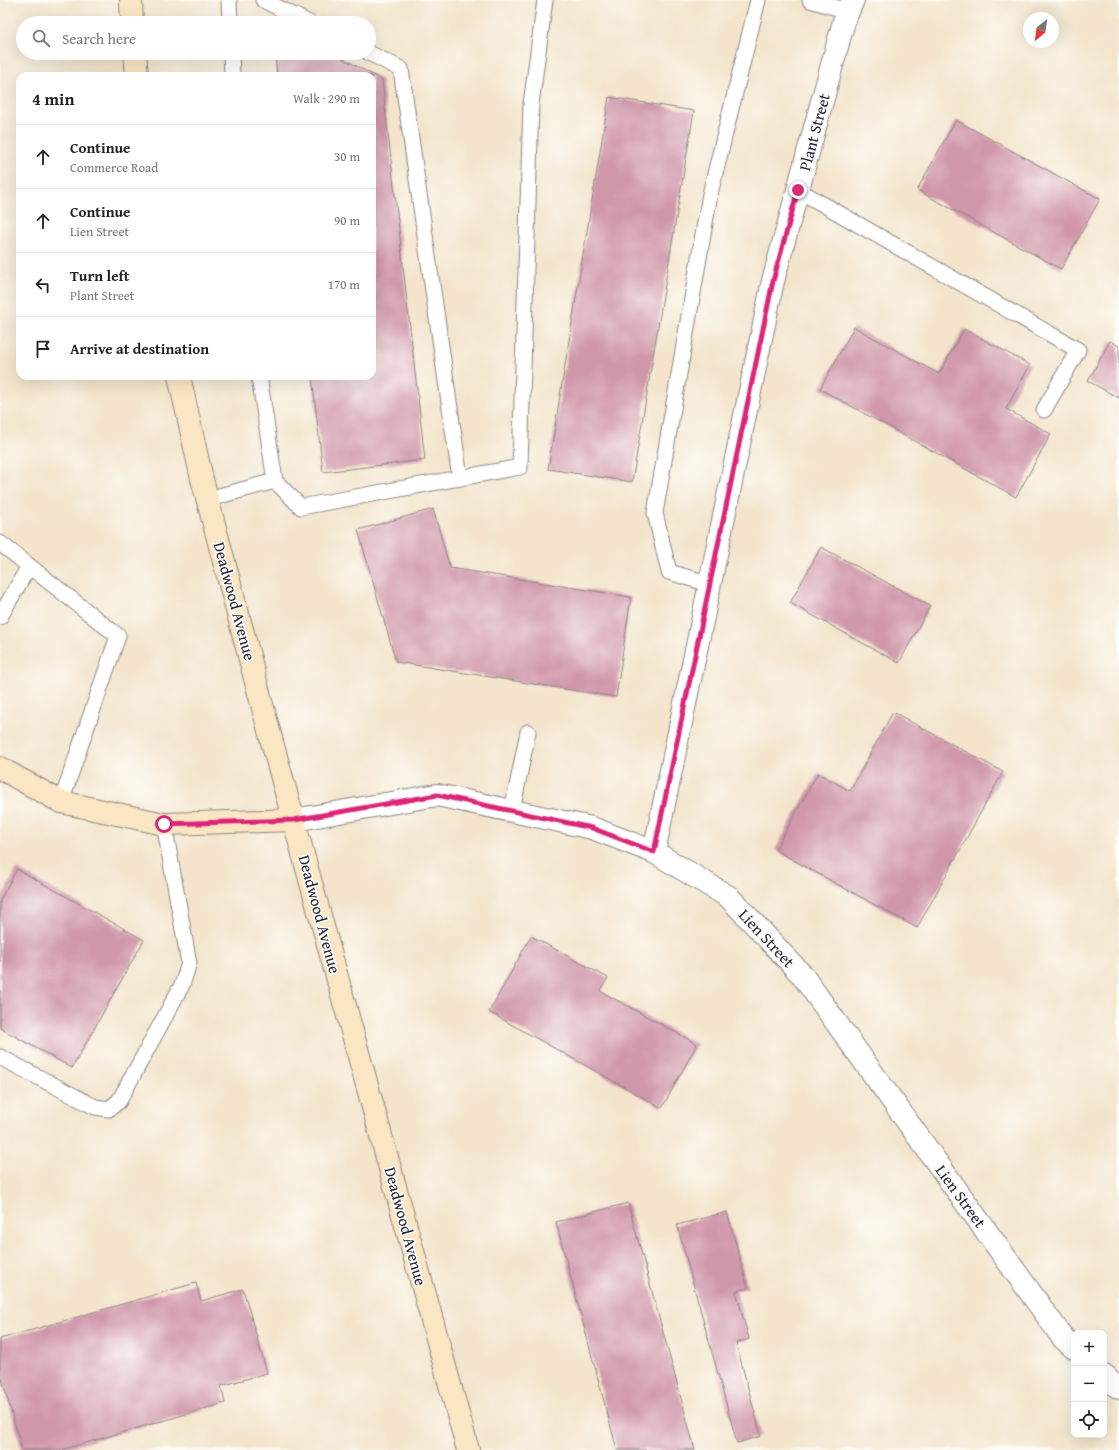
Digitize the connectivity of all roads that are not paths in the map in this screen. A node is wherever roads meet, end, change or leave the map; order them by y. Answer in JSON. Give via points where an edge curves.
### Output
{"nodes":[{"id":1,"x":131,"y":0,"type":"edge"},
{"id":2,"x":229,"y":0,"type":"edge"},
{"id":3,"x":263,"y":0,"type":"edge"},
{"id":4,"x":545,"y":0,"type":"edge"},
{"id":5,"x":758,"y":0,"type":"edge"},
{"id":6,"x":810,"y":0,"type":"edge"},
{"id":7,"x":851,"y":5,"type":"edge"},
{"id":8,"x":132,"y":16,"type":"edge"},
{"id":9,"x":230,"y":16,"type":"edge"},
{"id":10,"x":295,"y":16,"type":"edge"},
{"id":11,"x":376,"y":56,"type":"edge"},
{"id":12,"x":136,"y":60,"type":"edge"},
{"id":13,"x":231,"y":60,"type":"edge"},
{"id":14,"x":137,"y":72,"type":"edge"},
{"id":15,"x":232,"y":72,"type":"edge"},
{"id":16,"x":798,"y":190,"type":"junction"},
{"id":17,"x":180,"y":380,"type":"edge"},
{"id":18,"x":260,"y":380,"type":"edge"},
{"id":19,"x":1044,"y":410,"type":"dead end"},
{"id":20,"x":460,"y":478,"type":"junction"},
{"id":21,"x":275,"y":481,"type":"junction"},
{"id":22,"x":208,"y":499,"type":"junction"},
{"id":23,"x":0,"y":543,"type":"edge"},
{"id":24,"x":29,"y":566,"type":"junction"},
{"id":25,"x":710,"y":584,"type":"junction"},
{"id":26,"x":0,"y":617,"type":"edge"},
{"id":27,"x":528,"y":732,"type":"dead end"},
{"id":28,"x":1,"y":771,"type":"edge"},
{"id":29,"x":61,"y":802,"type":"junction"},
{"id":30,"x":512,"y":811,"type":"junction"},
{"id":31,"x":294,"y":820,"type":"junction"},
{"id":32,"x":164,"y":824,"type":"junction"},
{"id":33,"x":654,"y":852,"type":"junction"},
{"id":34,"x":0,"y":1057,"type":"edge"},
{"id":35,"x":1071,"y":1346,"type":"edge"},
{"id":36,"x":1107,"y":1377,"type":"edge"},
{"id":37,"x":1119,"y":1388,"type":"edge"},
{"id":38,"x":468,"y":1450,"type":"edge"}],
"edges":[{"from":1,"to":8,"type":"main road"},
{"from":2,"to":9,"type":"lane"},
{"from":3,"to":10,"type":"lane"},
{"from":4,"to":20,"type":"lane","via":[[531,104],[520,467]]},
{"from":5,"to":25,"type":"lane","via":[[710,194],[654,513],[669,572]]},
{"from":6,"to":7,"type":"lane"},
{"from":7,"to":16,"type":"street","name":"Plant Street","via":[[844,21]]},
{"from":11,"to":20,"type":"lane","via":[[401,69]]},
{"from":12,"to":14,"type":"main road"},
{"from":13,"to":15,"type":"lane"},
{"from":16,"to":19,"type":"lane","via":[[1078,350]]},
{"from":16,"to":25,"type":"street","name":"Plant Street","via":[[773,281]]},
{"from":17,"to":22,"type":"main road","name":"Deadwood Avenue"},
{"from":18,"to":21,"type":"lane"},
{"from":20,"to":21,"type":"lane","via":[[301,507]]},
{"from":21,"to":22,"type":"lane"},
{"from":22,"to":31,"type":"main road","name":"Deadwood Avenue"},
{"from":23,"to":24,"type":"lane"},
{"from":24,"to":26,"type":"lane"},
{"from":24,"to":29,"type":"lane","via":[[118,636]]},
{"from":25,"to":33,"type":"street","name":"Plant Street"},
{"from":27,"to":30,"type":"lane"},
{"from":28,"to":29,"type":"main road"},
{"from":29,"to":32,"type":"main road"},
{"from":30,"to":31,"type":"street","name":"Lien Street","via":[[437,795]]},
{"from":30,"to":33,"type":"street","name":"Lien Street","via":[[592,828]]},
{"from":31,"to":32,"type":"main road"},
{"from":31,"to":38,"type":"main road","name":"Deadwood Avenue"},
{"from":32,"to":34,"type":"lane","via":[[189,963],[182,985],[119,1101],[109,1109],[96,1107]]},
{"from":33,"to":35,"type":"street","name":"Lien Street","via":[[729,897],[802,975],[1062,1338]]},
{"from":36,"to":37,"type":"street"}]}
